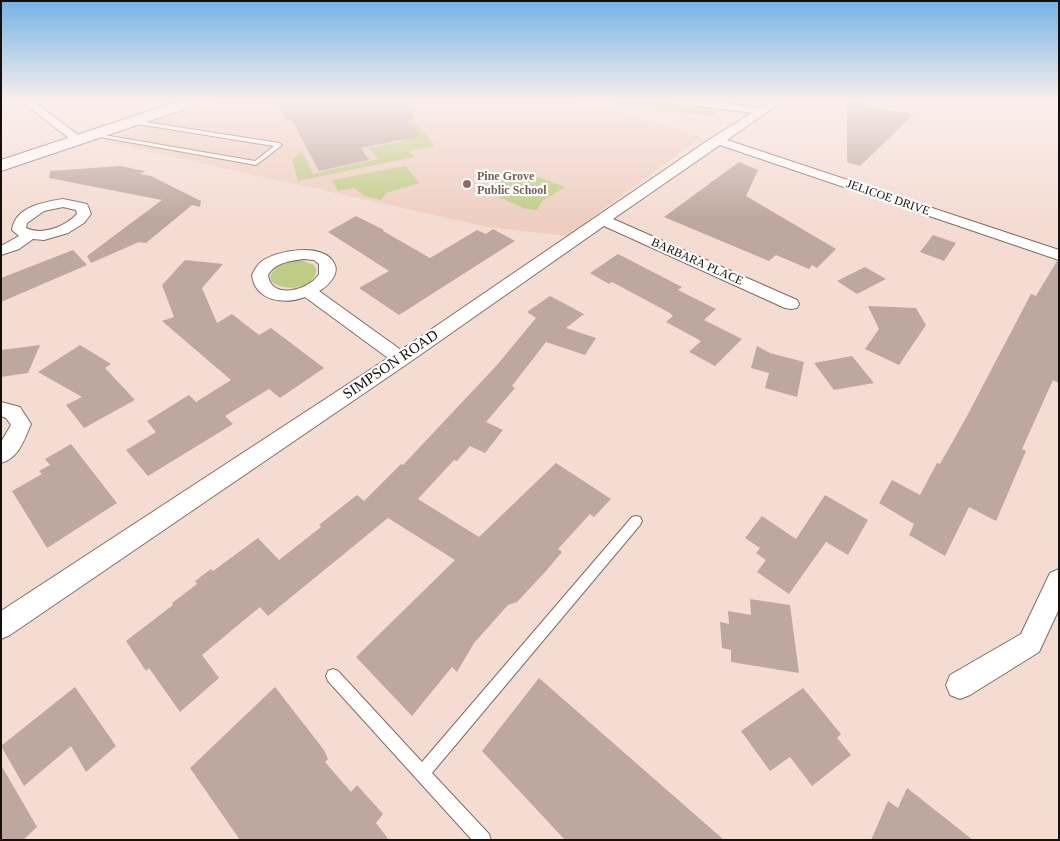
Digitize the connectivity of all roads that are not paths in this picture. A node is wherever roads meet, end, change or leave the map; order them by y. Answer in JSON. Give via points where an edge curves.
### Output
{"nodes":[{"id":1,"x":79,"y":140,"type":"edge"},
{"id":2,"x":101,"y":140,"type":"edge"},
{"id":3,"x":249,"y":140,"type":"edge"},
{"id":4,"x":716,"y":140,"type":"joint"},
{"id":5,"x":1,"y":166,"type":"edge"},
{"id":6,"x":603,"y":220,"type":"junction"},
{"id":7,"x":30,"y":234,"type":"dead end"},
{"id":8,"x":1,"y":251,"type":"edge"},
{"id":9,"x":1059,"y":255,"type":"edge"},
{"id":10,"x":308,"y":291,"type":"dead end"},
{"id":11,"x":791,"y":304,"type":"dead end"},
{"id":12,"x":401,"y":359,"type":"junction"},
{"id":13,"x":1,"y":409,"type":"edge"},
{"id":14,"x":1,"y":455,"type":"edge"},
{"id":15,"x":636,"y":521,"type":"dead end"},
{"id":16,"x":1059,"y":581,"type":"edge"},
{"id":17,"x":1,"y":626,"type":"edge"},
{"id":18,"x":333,"y":676,"type":"dead end"},
{"id":19,"x":960,"y":685,"type":"dead end"},
{"id":20,"x":422,"y":774,"type":"junction"},
{"id":21,"x":482,"y":840,"type":"edge"}],
"edges":[{"from":1,"to":5,"type":"street"},
{"from":2,"to":3,"type":"lane","via":[[256,163],[279,145]]},
{"from":4,"to":6,"type":"street","name":"SIMPSON ROAD"},
{"from":4,"to":9,"type":"street","name":"JELICOE DRIVE"},
{"from":6,"to":11,"type":"street","name":"BARBARA PLACE"},
{"from":6,"to":12,"type":"street","name":"SIMPSON ROAD"},
{"from":7,"to":8,"type":"street"},
{"from":10,"to":12,"type":"street"},
{"from":12,"to":17,"type":"street","name":"SIMPSON ROAD"},
{"from":13,"to":14,"type":"street","via":[[13,412],[21,424],[12,444]]},
{"from":15,"to":20,"type":"lane"},
{"from":16,"to":19,"type":"street","via":[[1030,642]]},
{"from":18,"to":20,"type":"lane"},
{"from":20,"to":21,"type":"lane"}]}
